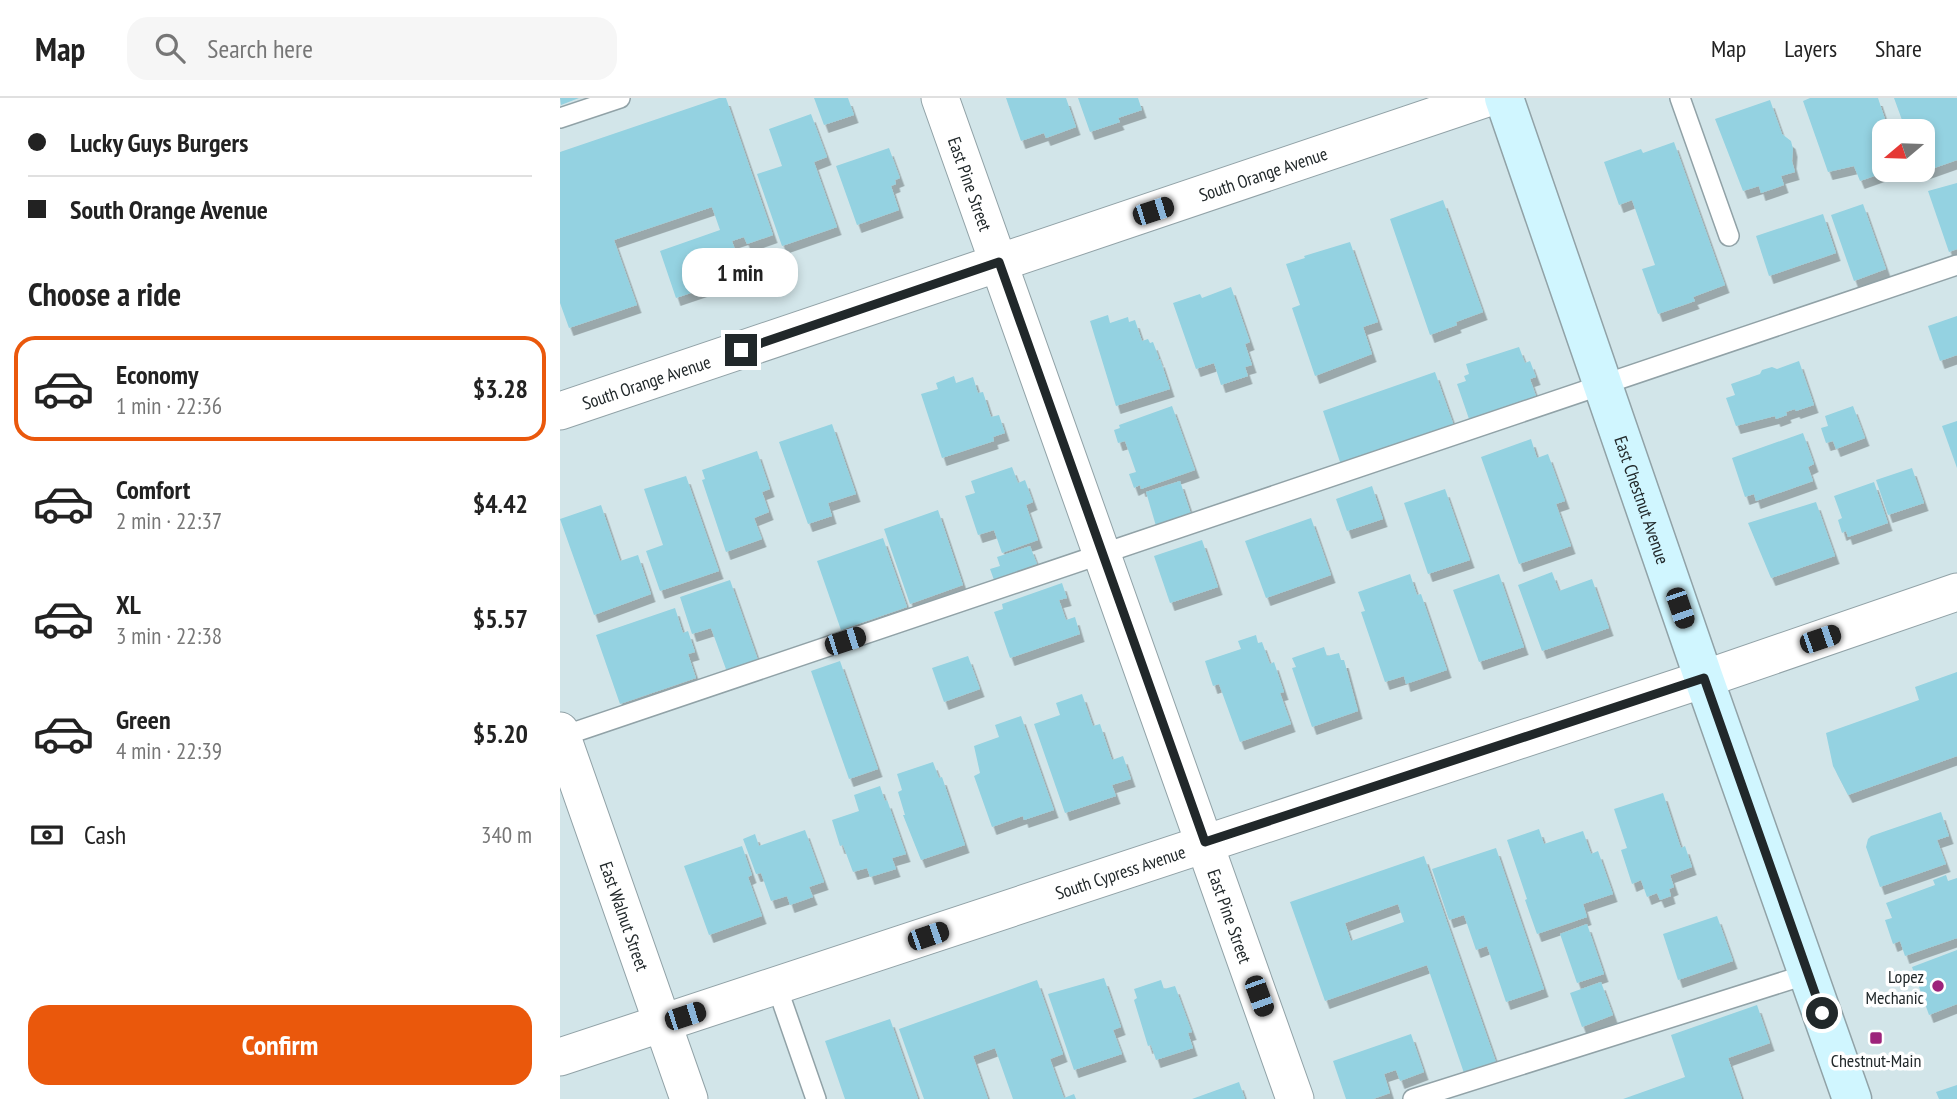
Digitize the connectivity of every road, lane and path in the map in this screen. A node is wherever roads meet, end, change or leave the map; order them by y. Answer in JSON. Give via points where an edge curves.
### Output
{"nodes":[{"id":1,"x":620,"y":98,"type":"edge"},
{"id":2,"x":940,"y":98,"type":"edge"},
{"id":3,"x":1487,"y":98,"type":"edge"},
{"id":4,"x":1504,"y":98,"type":"edge"},
{"id":5,"x":1680,"y":98,"type":"edge"},
{"id":6,"x":560,"y":118,"type":"edge"},
{"id":7,"x":1729,"y":236,"type":"dead end"},
{"id":8,"x":999,"y":262,"type":"junction"},
{"id":9,"x":1957,"y":265,"type":"edge"},
{"id":10,"x":1603,"y":385,"type":"junction"},
{"id":11,"x":560,"y":411,"type":"edge"},
{"id":12,"x":1103,"y":554,"type":"junction"},
{"id":13,"x":1957,"y":592,"type":"edge"},
{"id":14,"x":1704,"y":678,"type":"junction"},
{"id":15,"x":561,"y":735,"type":"edge"},
{"id":16,"x":1205,"y":842,"type":"junction"},
{"id":17,"x":1808,"y":974,"type":"junction"},
{"id":18,"x":777,"y":987,"type":"junction"},
{"id":19,"x":663,"y":1024,"type":"junction"},
{"id":20,"x":560,"y":1057,"type":"edge"},
{"id":21,"x":689,"y":1099,"type":"edge"},
{"id":22,"x":816,"y":1099,"type":"edge"},
{"id":23,"x":1295,"y":1099,"type":"edge"},
{"id":24,"x":1413,"y":1099,"type":"edge"},
{"id":25,"x":1852,"y":1099,"type":"edge"}],
"edges":[{"from":1,"to":6,"type":"lane"},
{"from":2,"to":8,"type":"street","name":"East Pine Street"},
{"from":3,"to":8,"type":"street","name":"South Orange Avenue"},
{"from":4,"to":10,"type":"street","name":"East Chestnut Avenue"},
{"from":5,"to":7,"type":"lane"},
{"from":8,"to":11,"type":"street","name":"South Orange Avenue"},
{"from":8,"to":12,"type":"street","name":"East Pine Street"},
{"from":9,"to":10,"type":"lane"},
{"from":10,"to":12,"type":"lane"},
{"from":10,"to":14,"type":"street","name":"East Chestnut Avenue"},
{"from":12,"to":15,"type":"lane"},
{"from":12,"to":16,"type":"street","name":"East Pine Street"},
{"from":13,"to":14,"type":"street","name":"South Cypress Avenue"},
{"from":14,"to":16,"type":"street","name":"South Cypress Avenue"},
{"from":14,"to":17,"type":"street","name":"East Chestnut Avenue"},
{"from":15,"to":19,"type":"street","name":"East Walnut Street"},
{"from":16,"to":18,"type":"street","name":"South Cypress Avenue"},
{"from":16,"to":23,"type":"street","name":"East Pine Street"},
{"from":17,"to":24,"type":"lane"},
{"from":17,"to":25,"type":"street","name":"East Chestnut Avenue"},
{"from":18,"to":19,"type":"street","name":"South Cypress Avenue"},
{"from":18,"to":22,"type":"lane"},
{"from":19,"to":20,"type":"street","name":"South Cypress Avenue"},
{"from":19,"to":21,"type":"street","name":"East Walnut Street"}]}
